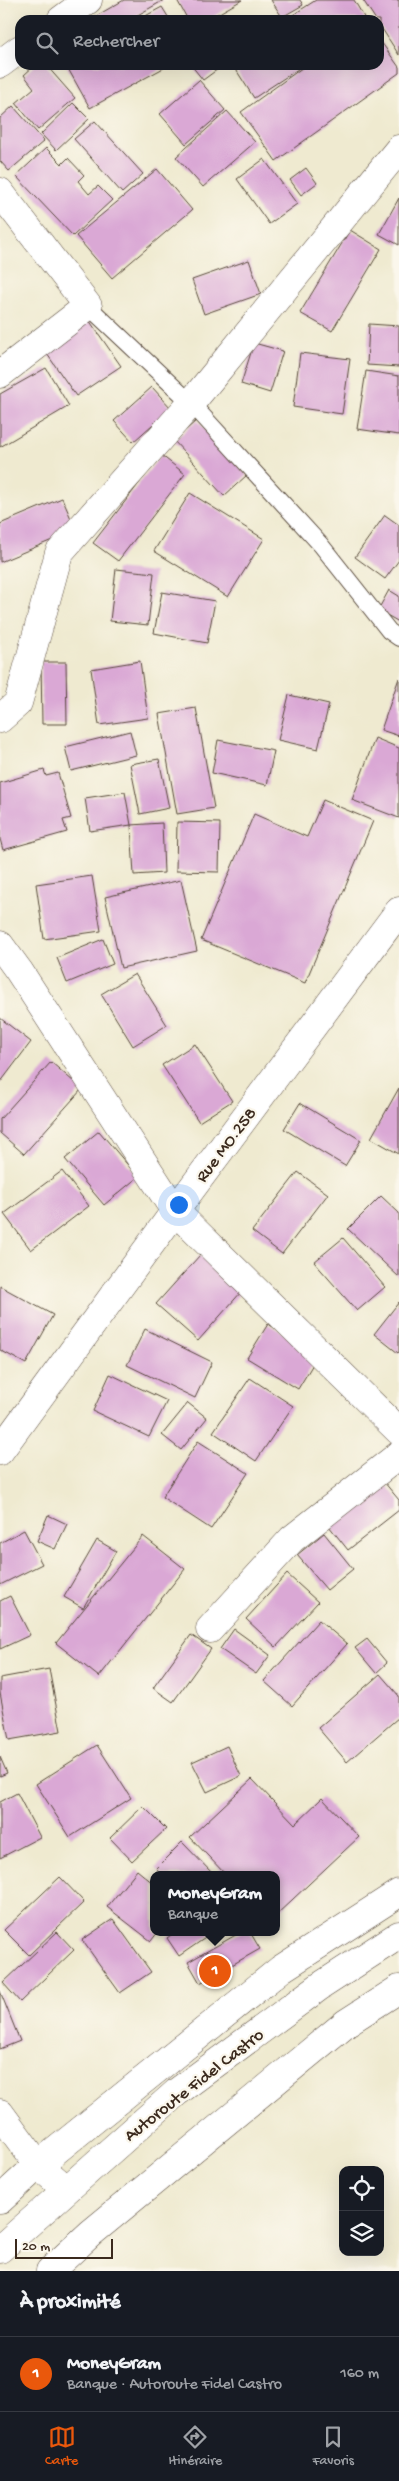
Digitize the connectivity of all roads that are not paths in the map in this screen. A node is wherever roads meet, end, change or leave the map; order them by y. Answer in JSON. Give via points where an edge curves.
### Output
{"nodes":[{"id":1,"x":88,"y":0,"type":"edge"},
{"id":2,"x":68,"y":15,"type":"edge"},
{"id":3,"x":15,"y":53,"type":"edge"},
{"id":4,"x":0,"y":64,"type":"edge"},
{"id":5,"x":399,"y":149,"type":"edge"},
{"id":6,"x":0,"y":192,"type":"edge"},
{"id":7,"x":88,"y":306,"type":"junction"},
{"id":8,"x":0,"y":374,"type":"edge"},
{"id":9,"x":191,"y":403,"type":"junction"},
{"id":10,"x":399,"y":638,"type":"edge"},
{"id":11,"x":0,"y":719,"type":"edge"},
{"id":12,"x":399,"y":911,"type":"edge"},
{"id":13,"x":0,"y":945,"type":"edge"},
{"id":14,"x":10,"y":977,"type":"edge"},
{"id":15,"x":175,"y":1211,"type":"junction"},
{"id":16,"x":399,"y":1431,"type":"edge"},
{"id":17,"x":0,"y":1451,"type":"edge"},
{"id":18,"x":399,"y":1455,"type":"edge"},
{"id":19,"x":210,"y":1629,"type":"dead end"},
{"id":20,"x":399,"y":1893,"type":"edge"},
{"id":21,"x":399,"y":1935,"type":"edge"},
{"id":22,"x":399,"y":1989,"type":"edge"},
{"id":23,"x":0,"y":2114,"type":"edge"},
{"id":24,"x":38,"y":2165,"type":"junction"},
{"id":25,"x":66,"y":2189,"type":"junction"},
{"id":26,"x":0,"y":2200,"type":"edge"},
{"id":27,"x":0,"y":2249,"type":"edge"},
{"id":28,"x":50,"y":2271,"type":"edge"}],
"edges":[{"from":1,"to":2,"type":"main road"},
{"from":3,"to":4,"type":"main road"},
{"from":5,"to":9,"type":"main road"},
{"from":6,"to":7,"type":"main road"},
{"from":7,"to":8,"type":"main road"},
{"from":7,"to":9,"type":"lane"},
{"from":9,"to":10,"type":"lane","via":[[321,545],[389,631]]},
{"from":9,"to":11,"type":"main road","via":[[59,553],[18,703]]},
{"from":12,"to":15,"type":"main road","name":"Rue MO.258"},
{"from":13,"to":14,"type":"main road"},
{"from":14,"to":15,"type":"main road"},
{"from":15,"to":16,"type":"main road"},
{"from":15,"to":17,"type":"main road","name":"Rue MO.258"},
{"from":18,"to":19,"type":"main road","via":[[292,1539]]},
{"from":20,"to":24,"type":"main road","via":[[281,1969]]},
{"from":21,"to":25,"type":"main road","name":"Autoroute Fidel Castro","via":[[319,1987],[177,2092]]},
{"from":22,"to":28,"type":"main road","via":[[346,2023],[91,2233]]},
{"from":23,"to":24,"type":"main road"},
{"from":24,"to":25,"type":"main road"},
{"from":24,"to":26,"type":"main road"},
{"from":25,"to":27,"type":"main road","name":"Autoroute Fidel Castro"}]}
